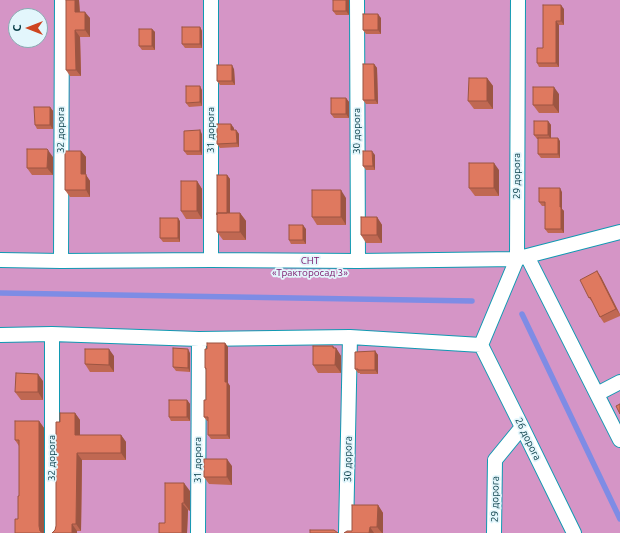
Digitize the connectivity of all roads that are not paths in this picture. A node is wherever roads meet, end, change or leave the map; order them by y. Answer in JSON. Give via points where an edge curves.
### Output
{"nodes":[{"id":1,"x":62,"y":0,"type":"edge"},
{"id":2,"x":211,"y":0,"type":"edge"},
{"id":3,"x":357,"y":0,"type":"edge"},
{"id":4,"x":518,"y":0,"type":"edge"},
{"id":5,"x":620,"y":232,"type":"edge"},
{"id":6,"x":522,"y":258,"type":"junction"},
{"id":7,"x":0,"y":260,"type":"edge"},
{"id":8,"x":211,"y":260,"type":"junction"},
{"id":9,"x":61,"y":261,"type":"junction"},
{"id":10,"x":358,"y":261,"type":"junction"},
{"id":11,"x":0,"y":334,"type":"edge"},
{"id":12,"x":52,"y":334,"type":"junction"},
{"id":13,"x":350,"y":337,"type":"junction"},
{"id":14,"x":199,"y":339,"type":"junction"},
{"id":15,"x":481,"y":345,"type":"junction"},
{"id":16,"x":620,"y":382,"type":"edge"},
{"id":17,"x":597,"y":394,"type":"junction"},
{"id":18,"x":522,"y":426,"type":"junction"},
{"id":19,"x":620,"y":440,"type":"edge"},
{"id":20,"x":52,"y":533,"type":"edge"},
{"id":21,"x":198,"y":533,"type":"edge"},
{"id":22,"x":346,"y":533,"type":"edge"},
{"id":23,"x":494,"y":533,"type":"edge"},
{"id":24,"x":574,"y":533,"type":"edge"}],
"edges":[{"from":1,"to":9,"type":"street","name":"32 дорога"},
{"from":2,"to":8,"type":"street","name":"31 дорога"},
{"from":3,"to":10,"type":"street","name":"30 дорога"},
{"from":4,"to":6,"type":"street","name":"29 дорога"},
{"from":5,"to":6,"type":"street"},
{"from":6,"to":10,"type":"street"},
{"from":6,"to":15,"type":"street","name":"29 дорога"},
{"from":6,"to":17,"type":"street"},
{"from":7,"to":9,"type":"street"},
{"from":8,"to":9,"type":"street"},
{"from":8,"to":10,"type":"street"},
{"from":11,"to":12,"type":"street"},
{"from":12,"to":14,"type":"street"},
{"from":12,"to":20,"type":"street","name":"32 дорога"},
{"from":13,"to":14,"type":"street"},
{"from":13,"to":15,"type":"street"},
{"from":13,"to":22,"type":"street","name":"30 дорога"},
{"from":14,"to":21,"type":"street","name":"31 дорога"},
{"from":15,"to":18,"type":"street","name":"26 дорога"},
{"from":16,"to":17,"type":"street"},
{"from":17,"to":19,"type":"street"},
{"from":18,"to":23,"type":"street","name":"29 дорога","via":[[495,460]]},
{"from":18,"to":24,"type":"street","name":"26 дорога"}]}
